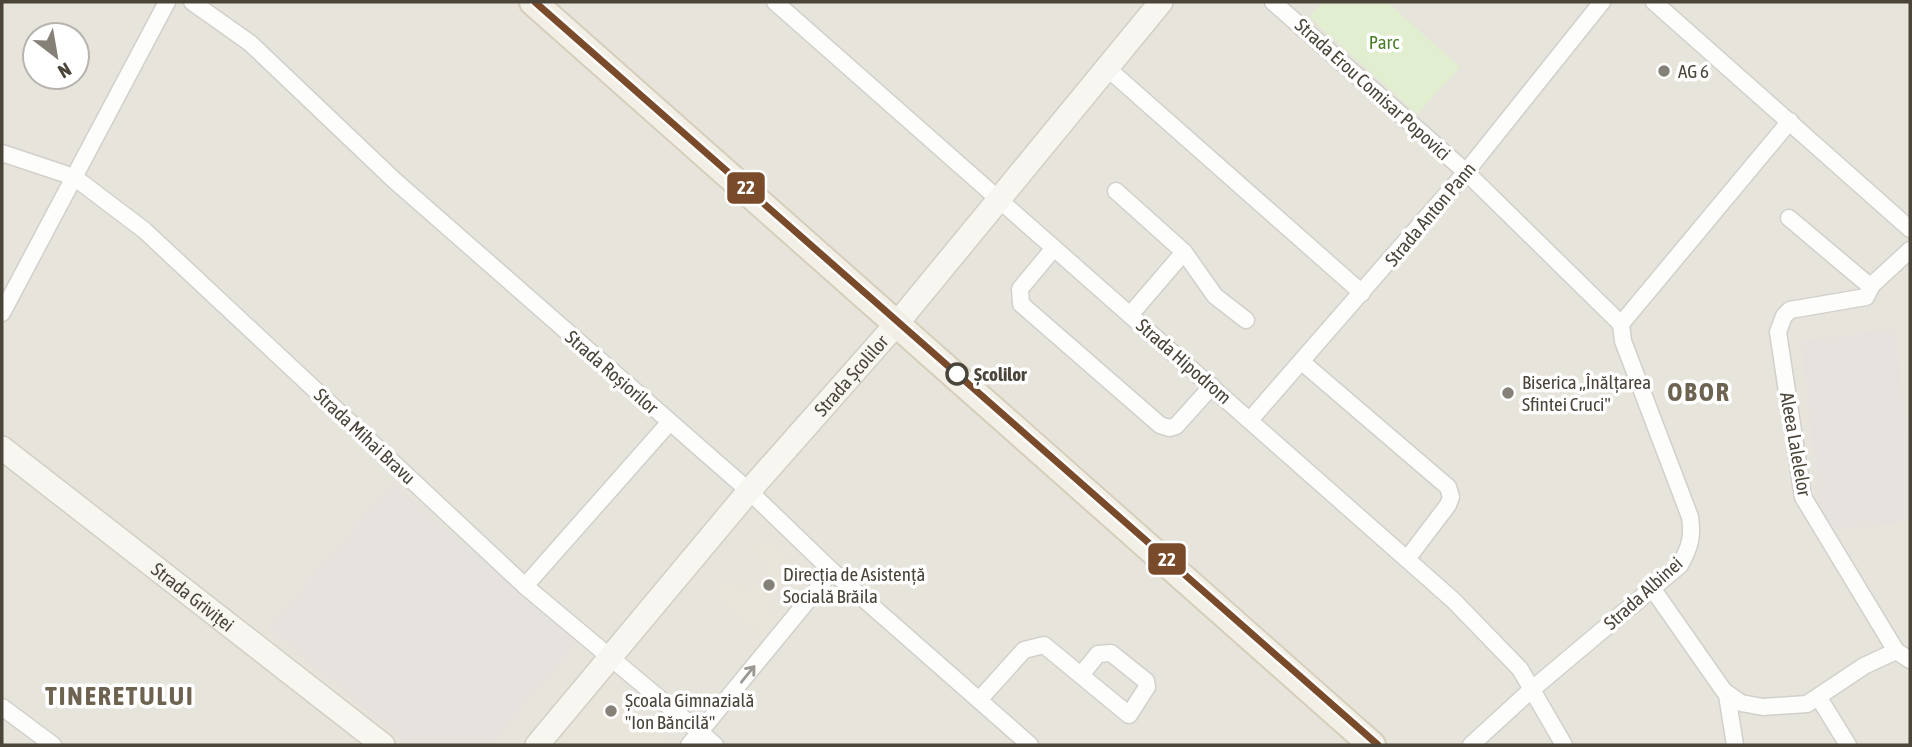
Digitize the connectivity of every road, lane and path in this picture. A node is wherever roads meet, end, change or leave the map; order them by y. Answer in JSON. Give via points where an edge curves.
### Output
{"nodes":[{"id":1,"x":167,"y":2,"type":"edge"},
{"id":2,"x":192,"y":2,"type":"edge"},
{"id":3,"x":533,"y":2,"type":"edge"},
{"id":4,"x":775,"y":2,"type":"edge"},
{"id":5,"x":1161,"y":2,"type":"edge"},
{"id":6,"x":1273,"y":2,"type":"edge"},
{"id":7,"x":1602,"y":2,"type":"edge"},
{"id":8,"x":1654,"y":2,"type":"edge"},
{"id":9,"x":1106,"y":67,"type":"junction"},
{"id":10,"x":1790,"y":121,"type":"junction"},
{"id":11,"x":2,"y":153,"type":"edge"},
{"id":12,"x":1466,"y":172,"type":"junction"},
{"id":13,"x":74,"y":177,"type":"junction"},
{"id":14,"x":1116,"y":191,"type":"dead end"},
{"id":15,"x":998,"y":199,"type":"junction"},
{"id":16,"x":1789,"y":218,"type":"dead end"},
{"id":17,"x":1910,"y":229,"type":"edge"},
{"id":18,"x":1054,"y":248,"type":"junction"},
{"id":19,"x":1910,"y":250,"type":"edge"},
{"id":20,"x":1184,"y":251,"type":"junction"},
{"id":21,"x":1871,"y":287,"type":"junction"},
{"id":22,"x":1362,"y":293,"type":"junction"},
{"id":23,"x":2,"y":313,"type":"edge"},
{"id":24,"x":1130,"y":315,"type":"junction"},
{"id":25,"x":1246,"y":320,"type":"dead end"},
{"id":26,"x":896,"y":324,"type":"junction"},
{"id":27,"x":1621,"y":324,"type":"junction"},
{"id":28,"x":1302,"y":362,"type":"junction"},
{"id":29,"x":1212,"y":386,"type":"junction"},
{"id":30,"x":1251,"y":420,"type":"junction"},
{"id":31,"x":670,"y":423,"type":"junction"},
{"id":32,"x":2,"y":448,"type":"edge"},
{"id":33,"x":749,"y":491,"type":"junction"},
{"id":34,"x":1407,"y":559,"type":"junction"},
{"id":35,"x":832,"y":571,"type":"junction"},
{"id":36,"x":525,"y":586,"type":"junction"},
{"id":37,"x":1652,"y":588,"type":"junction"},
{"id":38,"x":1896,"y":650,"type":"junction"},
{"id":39,"x":610,"y":657,"type":"junction"},
{"id":40,"x":1910,"y":660,"type":"edge"},
{"id":41,"x":1081,"y":675,"type":"dead end"},
{"id":42,"x":1530,"y":691,"type":"junction"},
{"id":43,"x":1727,"y":695,"type":"junction"},
{"id":44,"x":1819,"y":698,"type":"junction"},
{"id":45,"x":979,"y":700,"type":"junction"},
{"id":46,"x":2,"y":707,"type":"edge"},
{"id":47,"x":700,"y":732,"type":"junction"},
{"id":48,"x":53,"y":745,"type":"edge"},
{"id":49,"x":383,"y":745,"type":"edge"},
{"id":50,"x":537,"y":745,"type":"edge"},
{"id":51,"x":689,"y":745,"type":"edge"},
{"id":52,"x":715,"y":745,"type":"edge"},
{"id":53,"x":1030,"y":745,"type":"edge"},
{"id":54,"x":1372,"y":745,"type":"edge"},
{"id":55,"x":1471,"y":745,"type":"edge"},
{"id":56,"x":1564,"y":745,"type":"edge"},
{"id":57,"x":1735,"y":745,"type":"edge"},
{"id":58,"x":1848,"y":745,"type":"edge"}],
"edges":[{"from":1,"to":13,"type":"street"},
{"from":2,"to":31,"type":"street","name":"Strada Roșiorilor","via":[[250,43],[394,180]]},
{"from":3,"to":26,"type":"main road"},
{"from":4,"to":15,"type":"street","name":"Strada Hipodrom"},
{"from":5,"to":9,"type":"main road","name":"Strada Școlilor"},
{"from":6,"to":12,"type":"street","name":"Strada Erou Comisar Popovici"},
{"from":7,"to":12,"type":"street","name":"Strada Anton Pann"},
{"from":8,"to":10,"type":"street"},
{"from":9,"to":15,"type":"main road","name":"Strada Școlilor"},
{"from":9,"to":22,"type":"street"},
{"from":10,"to":17,"type":"street"},
{"from":10,"to":27,"type":"street"},
{"from":11,"to":13,"type":"street","name":"Strada Mihai Bravu"},
{"from":12,"to":22,"type":"street","name":"Strada Anton Pann"},
{"from":12,"to":27,"type":"street","name":"Strada Erou Comisar Popovici"},
{"from":13,"to":23,"type":"street"},
{"from":13,"to":36,"type":"street","name":"Strada Mihai Bravu","via":[[144,230]]},
{"from":14,"to":20,"type":"street"},
{"from":15,"to":18,"type":"street","name":"Strada Hipodrom"},
{"from":15,"to":26,"type":"main road","name":"Strada Școlilor"},
{"from":16,"to":21,"type":"street"},
{"from":18,"to":24,"type":"street","name":"Strada Hipodrom"},
{"from":18,"to":29,"type":"street","via":[[1020,289],[1021,304],[1160,425],[1176,426]]},
{"from":19,"to":21,"type":"street","name":"Aleea Lalelelor"},
{"from":20,"to":24,"type":"street"},
{"from":20,"to":25,"type":"street","via":[[1215,296]]},
{"from":21,"to":38,"type":"street","name":"Aleea Lalelelor","via":[[1866,297],[1790,310],[1778,332],[1803,497]]},
{"from":22,"to":28,"type":"street","name":"Strada Anton Pann"},
{"from":24,"to":29,"type":"street","name":"Strada Hipodrom"},
{"from":26,"to":33,"type":"main road","name":"Strada Școlilor"},
{"from":26,"to":54,"type":"main road"},
{"from":27,"to":37,"type":"street","name":"Strada Albinei","via":[[1623,341],[1690,517],[1693,537],[1680,565]]},
{"from":28,"to":30,"type":"street","name":"Strada Anton Pann"},
{"from":28,"to":34,"type":"street","via":[[1448,487],[1448,505]]},
{"from":29,"to":30,"type":"street","name":"Strada Hipodrom"},
{"from":30,"to":34,"type":"street","name":"Strada Hipodrom"},
{"from":31,"to":33,"type":"street","name":"Strada Roșiorilor"},
{"from":31,"to":36,"type":"street"},
{"from":32,"to":49,"type":"main road","name":"Strada Griviței"},
{"from":33,"to":35,"type":"street","name":"Strada Roșiorilor"},
{"from":33,"to":39,"type":"main road","name":"Strada Școlilor"},
{"from":34,"to":42,"type":"street","name":"Strada Hipodrom","via":[[1520,669]]},
{"from":35,"to":45,"type":"street","name":"Strada Roșiorilor"},
{"from":47,"to":35,"type":"street","one_way":true},
{"from":36,"to":39,"type":"street","name":"Strada Mihai Bravu"},
{"from":37,"to":42,"type":"street","name":"Strada Albinei"},
{"from":37,"to":43,"type":"street"},
{"from":38,"to":40,"type":"street"},
{"from":38,"to":44,"type":"street"},
{"from":39,"to":47,"type":"street","name":"Strada Mihai Bravu"},
{"from":39,"to":50,"type":"main road","name":"Strada Școlilor"},
{"from":41,"to":45,"type":"street","via":[[1044,645],[1033,646],[1024,650]]},
{"from":42,"to":55,"type":"street","name":"Strada Albinei"},
{"from":42,"to":56,"type":"street","name":"Strada Hipodrom"},
{"from":43,"to":44,"type":"street","via":[[1763,707],[1807,704]]},
{"from":43,"to":57,"type":"street"},
{"from":44,"to":58,"type":"street"},
{"from":45,"to":53,"type":"street","name":"Strada Roșiorilor"},
{"from":46,"to":48,"type":"street"},
{"from":47,"to":51,"type":"street"},
{"from":47,"to":52,"type":"street","name":"Strada Mihai Bravu"}]}
